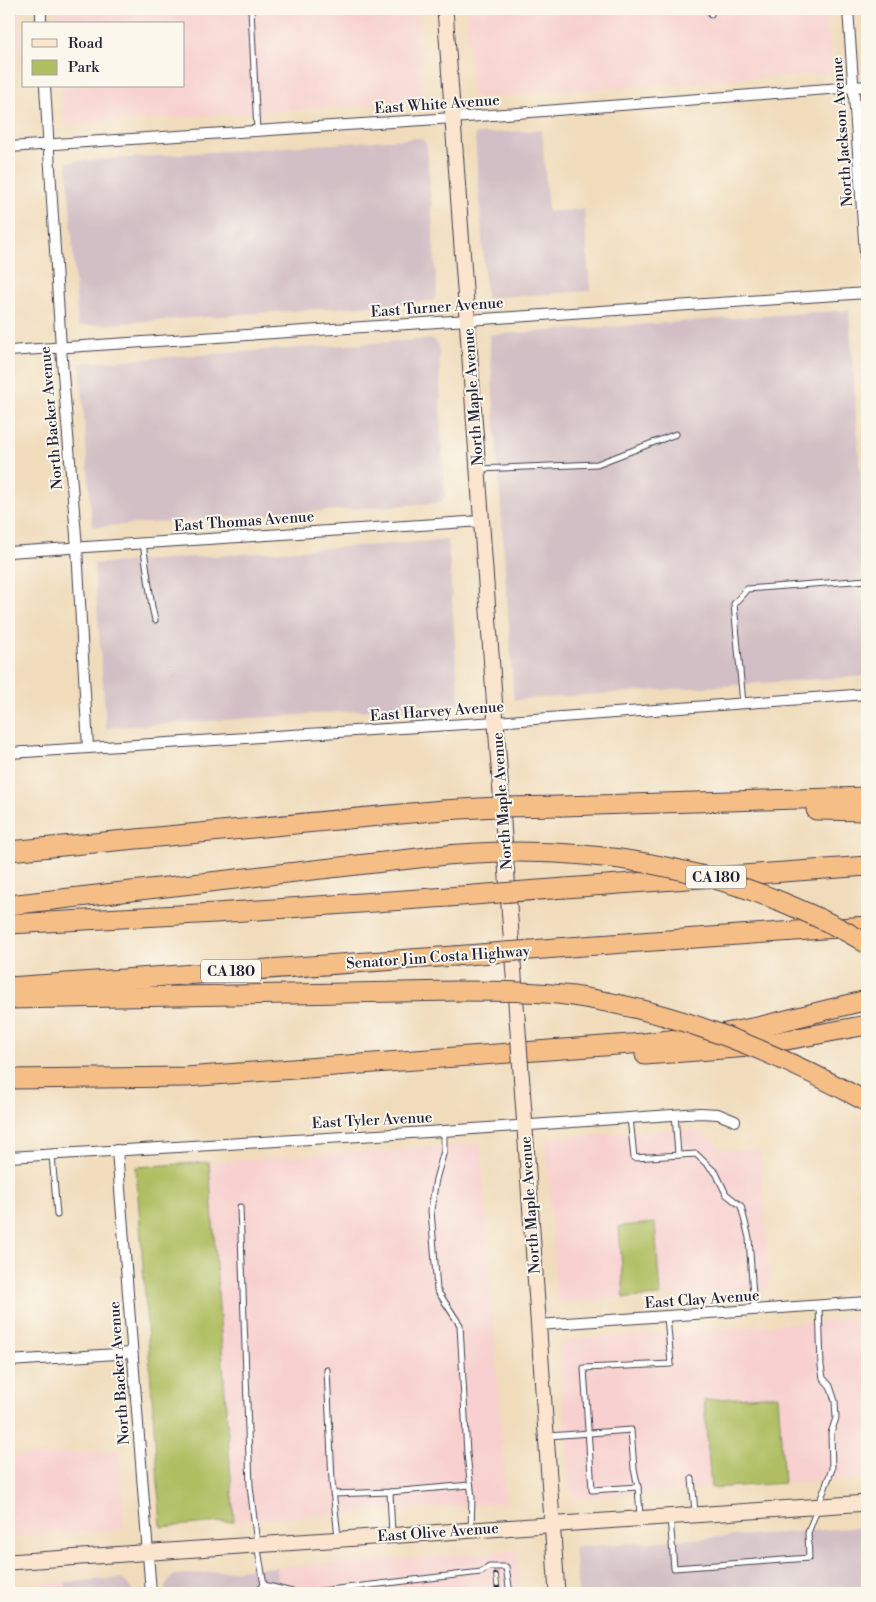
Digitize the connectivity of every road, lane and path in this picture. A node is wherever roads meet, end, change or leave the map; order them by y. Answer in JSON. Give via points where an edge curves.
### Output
{"nodes":[{"id":1,"x":41,"y":9,"type":"edge"},
{"id":2,"x":251,"y":9,"type":"edge"},
{"id":3,"x":446,"y":9,"type":"edge"},
{"id":4,"x":848,"y":9,"type":"edge"},
{"id":5,"x":42,"y":22,"type":"edge"},
{"id":6,"x":867,"y":86,"type":"edge"},
{"id":7,"x":853,"y":87,"type":"junction"},
{"id":8,"x":45,"y":88,"type":"edge"},
{"id":9,"x":453,"y":118,"type":"junction"},
{"id":10,"x":257,"y":131,"type":"junction"},
{"id":11,"x":48,"y":145,"type":"junction"},
{"id":12,"x":9,"y":147,"type":"edge"},
{"id":13,"x":867,"y":282,"type":"edge"},
{"id":14,"x":867,"y":292,"type":"edge"},
{"id":15,"x":468,"y":320,"type":"junction"},
{"id":16,"x":61,"y":348,"type":"junction"},
{"id":17,"x":9,"y":351,"type":"edge"},
{"id":18,"x":676,"y":434,"type":"dead end"},
{"id":19,"x":478,"y":469,"type":"junction"},
{"id":20,"x":482,"y":520,"type":"junction"},
{"id":21,"x":143,"y":543,"type":"junction"},
{"id":22,"x":77,"y":548,"type":"junction"},
{"id":23,"x":9,"y":552,"type":"edge"},
{"id":24,"x":867,"y":580,"type":"edge"},
{"id":25,"x":155,"y":620,"type":"dead end"},
{"id":26,"x":867,"y":694,"type":"edge"},
{"id":27,"x":743,"y":704,"type":"junction"},
{"id":28,"x":496,"y":722,"type":"junction"},
{"id":29,"x":88,"y":748,"type":"junction"},
{"id":30,"x":9,"y":753,"type":"edge"},
{"id":31,"x":867,"y":797,"type":"edge"},
{"id":32,"x":562,"y":806,"type":"junction"},
{"id":33,"x":867,"y":811,"type":"edge"},
{"id":34,"x":9,"y":851,"type":"edge"},
{"id":35,"x":867,"y":866,"type":"edge"},
{"id":36,"x":9,"y":905,"type":"edge"},
{"id":37,"x":9,"y":924,"type":"edge"},
{"id":38,"x":867,"y":926,"type":"edge"},
{"id":39,"x":867,"y":944,"type":"edge"},
{"id":40,"x":9,"y":987,"type":"edge"},
{"id":41,"x":9,"y":999,"type":"edge"},
{"id":42,"x":867,"y":1000,"type":"edge"},
{"id":43,"x":867,"y":1025,"type":"edge"},
{"id":44,"x":471,"y":1057,"type":"junction"},
{"id":45,"x":9,"y":1079,"type":"edge"},
{"id":46,"x":867,"y":1102,"type":"edge"},
{"id":47,"x":675,"y":1114,"type":"junction"},
{"id":48,"x":630,"y":1117,"type":"junction"},
{"id":49,"x":735,"y":1121,"type":"dead end"},
{"id":50,"x":525,"y":1125,"type":"junction"},
{"id":51,"x":444,"y":1131,"type":"junction"},
{"id":52,"x":117,"y":1150,"type":"junction"},
{"id":53,"x":52,"y":1154,"type":"junction"},
{"id":54,"x":678,"y":1155,"type":"junction"},
{"id":55,"x":9,"y":1157,"type":"edge"},
{"id":56,"x":240,"y":1207,"type":"dead end"},
{"id":57,"x":57,"y":1216,"type":"dead end"},
{"id":58,"x":867,"y":1302,"type":"edge"},
{"id":59,"x":819,"y":1306,"type":"junction"},
{"id":60,"x":754,"y":1310,"type":"junction"},
{"id":61,"x":666,"y":1316,"type":"junction"},
{"id":62,"x":538,"y":1325,"type":"junction"},
{"id":63,"x":132,"y":1353,"type":"junction"},
{"id":64,"x":9,"y":1362,"type":"edge"},
{"id":65,"x":327,"y":1370,"type":"dead end"},
{"id":66,"x":588,"y":1434,"type":"junction"},
{"id":67,"x":546,"y":1436,"type":"junction"},
{"id":68,"x":692,"y":1479,"type":"dead end"},
{"id":69,"x":470,"y":1485,"type":"junction"},
{"id":70,"x":638,"y":1487,"type":"junction"},
{"id":71,"x":390,"y":1492,"type":"junction"},
{"id":72,"x":333,"y":1494,"type":"junction"},
{"id":73,"x":867,"y":1503,"type":"edge"},
{"id":74,"x":817,"y":1506,"type":"junction"},
{"id":75,"x":696,"y":1515,"type":"junction"},
{"id":76,"x":670,"y":1517,"type":"junction"},
{"id":77,"x":640,"y":1519,"type":"junction"},
{"id":78,"x":552,"y":1525,"type":"junction"},
{"id":79,"x":471,"y":1530,"type":"junction"},
{"id":80,"x":392,"y":1535,"type":"junction"},
{"id":81,"x":338,"y":1539,"type":"junction"},
{"id":82,"x":257,"y":1544,"type":"junction"},
{"id":83,"x":148,"y":1552,"type":"junction"},
{"id":84,"x":9,"y":1562,"type":"edge"},
{"id":85,"x":264,"y":1584,"type":"junction"},
{"id":86,"x":151,"y":1593,"type":"edge"},
{"id":87,"x":256,"y":1593,"type":"edge"},
{"id":88,"x":296,"y":1593,"type":"edge"},
{"id":89,"x":304,"y":1593,"type":"edge"},
{"id":90,"x":510,"y":1593,"type":"edge"},
{"id":91,"x":557,"y":1593,"type":"edge"}],
"edges":[{"from":1,"to":5,"type":"street"},
{"from":2,"to":10,"type":"lane"},
{"from":3,"to":9,"type":"street","name":"North Maple Avenue"},
{"from":4,"to":7,"type":"street","name":"North Jackson Avenue"},
{"from":6,"to":7,"type":"street","name":"East White Avenue"},
{"from":7,"to":9,"type":"street","name":"East White Avenue"},
{"from":7,"to":13,"type":"street","name":"North Jackson Avenue"},
{"from":8,"to":11,"type":"street","name":"North Backer Avenue"},
{"from":9,"to":10,"type":"street","name":"East White Avenue"},
{"from":9,"to":15,"type":"street","name":"North Maple Avenue"},
{"from":10,"to":11,"type":"street","name":"East White Avenue"},
{"from":11,"to":12,"type":"street","name":"East White Avenue"},
{"from":11,"to":16,"type":"street","name":"North Backer Avenue"},
{"from":14,"to":15,"type":"street","name":"East Turner Avenue"},
{"from":15,"to":16,"type":"street","name":"East Turner Avenue"},
{"from":15,"to":19,"type":"street","name":"North Maple Avenue"},
{"from":16,"to":17,"type":"street","name":"East Turner Avenue"},
{"from":16,"to":22,"type":"street","name":"North Backer Avenue"},
{"from":18,"to":19,"type":"lane","via":[[597,464]]},
{"from":19,"to":20,"type":"street","name":"North Maple Avenue"},
{"from":20,"to":21,"type":"street","name":"East Thomas Avenue"},
{"from":20,"to":28,"type":"street","name":"North Maple Avenue"},
{"from":21,"to":22,"type":"street","name":"East Thomas Avenue"},
{"from":21,"to":25,"type":"lane"},
{"from":22,"to":23,"type":"street","name":"East Thomas Avenue"},
{"from":22,"to":29,"type":"street","name":"North Backer Avenue"},
{"from":24,"to":27,"type":"lane","via":[[747,589],[734,604]]},
{"from":26,"to":27,"type":"street","name":"East Harvey Avenue"},
{"from":27,"to":28,"type":"street","name":"East Harvey Avenue"},
{"from":28,"to":29,"type":"street","name":"East Harvey Avenue"},
{"from":28,"to":50,"type":"street","name":"North Maple Avenue","bridge":true},
{"from":29,"to":30,"type":"street","name":"East Harvey Avenue"},
{"from":31,"to":32,"type":"highway"},
{"from":32,"to":33,"type":"highway"},
{"from":32,"to":34,"type":"highway","bridge":true,"via":[[443,810]]},
{"from":35,"to":37,"type":"highway","number":"CA 180","bridge":true,"via":[[216,913]]},
{"from":36,"to":39,"type":"highway","bridge":true,"via":[[427,856],[470,852],[550,852],[620,858],[719,880],[812,915]]},
{"from":38,"to":40,"type":"highway","name":"Senator Jim Costa Highway","number":"CA 180","bridge":true},
{"from":41,"to":46,"type":"highway","bridge":true,"via":[[456,991],[551,994],[640,1010],[730,1037],[803,1068]]},
{"from":42,"to":44,"type":"highway","via":[[720,1034]]},
{"from":43,"to":44,"type":"highway","via":[[749,1047],[687,1053]]},
{"from":44,"to":45,"type":"highway","via":[[186,1077]]},
{"from":47,"to":48,"type":"street","name":"East Tyler Avenue"},
{"from":47,"to":49,"type":"street","name":"East Tyler Avenue","via":[[718,1114]]},
{"from":47,"to":54,"type":"lane"},
{"from":48,"to":50,"type":"street","name":"East Tyler Avenue"},
{"from":48,"to":54,"type":"lane","via":[[634,1158]]},
{"from":50,"to":51,"type":"street","name":"East Tyler Avenue"},
{"from":50,"to":62,"type":"street","name":"North Maple Avenue"},
{"from":51,"to":52,"type":"street","name":"East Tyler Avenue"},
{"from":51,"to":69,"type":"lane","via":[[444,1152],[431,1210],[437,1290],[460,1325]]},
{"from":52,"to":53,"type":"street","name":"East Tyler Avenue"},
{"from":52,"to":63,"type":"street","name":"North Backer Avenue"},
{"from":53,"to":55,"type":"street","name":"East Tyler Avenue"},
{"from":53,"to":57,"type":"lane"},
{"from":54,"to":60,"type":"lane","via":[[696,1154],[716,1173],[726,1194],[741,1206],[748,1238]]},
{"from":56,"to":82,"type":"lane","via":[[250,1486]]},
{"from":58,"to":59,"type":"street","name":"East Clay Avenue"},
{"from":59,"to":60,"type":"street","name":"East Clay Avenue"},
{"from":59,"to":74,"type":"lane","via":[[821,1366],[823,1378],[830,1386],[835,1401],[836,1418],[832,1433],[832,1469]]},
{"from":60,"to":61,"type":"street","name":"East Clay Avenue"},
{"from":61,"to":62,"type":"street","name":"East Clay Avenue"},
{"from":61,"to":66,"type":"lane","via":[[671,1364],[584,1368]]},
{"from":62,"to":67,"type":"street","name":"North Maple Avenue"},
{"from":63,"to":64,"type":"street"},
{"from":63,"to":83,"type":"street","name":"North Backer Avenue"},
{"from":65,"to":72,"type":"lane"},
{"from":66,"to":67,"type":"lane"},
{"from":66,"to":70,"type":"lane","via":[[631,1430]]},
{"from":66,"to":70,"type":"lane","via":[[592,1490]]},
{"from":67,"to":78,"type":"street","name":"North Maple Avenue"},
{"from":68,"to":75,"type":"lane"},
{"from":69,"to":71,"type":"lane"},
{"from":69,"to":79,"type":"lane"},
{"from":70,"to":77,"type":"lane"},
{"from":71,"to":72,"type":"lane"},
{"from":71,"to":80,"type":"lane"},
{"from":72,"to":81,"type":"lane"},
{"from":73,"to":74,"type":"street","name":"East Olive Avenue"},
{"from":74,"to":75,"type":"street","name":"East Olive Avenue"},
{"from":74,"to":76,"type":"lane","via":[[808,1532],[809,1558],[674,1568]]},
{"from":75,"to":76,"type":"street","name":"East Olive Avenue"},
{"from":76,"to":77,"type":"street","name":"East Olive Avenue"},
{"from":77,"to":78,"type":"street","name":"East Olive Avenue"},
{"from":78,"to":79,"type":"street","name":"East Olive Avenue"},
{"from":78,"to":91,"type":"street","name":"North Maple Avenue"},
{"from":79,"to":80,"type":"street","name":"East Olive Avenue"},
{"from":80,"to":81,"type":"street","name":"East Olive Avenue"},
{"from":81,"to":82,"type":"street","name":"East Olive Avenue"},
{"from":82,"to":83,"type":"street","name":"East Olive Avenue"},
{"from":82,"to":85,"type":"lane"},
{"from":83,"to":84,"type":"street","name":"East Olive Avenue"},
{"from":83,"to":86,"type":"street","name":"North Backer Avenue"},
{"from":85,"to":87,"type":"lane"},
{"from":85,"to":88,"type":"lane"},
{"from":89,"to":90,"type":"lane","via":[[481,1572],[489,1567],[506,1567]]}]}
